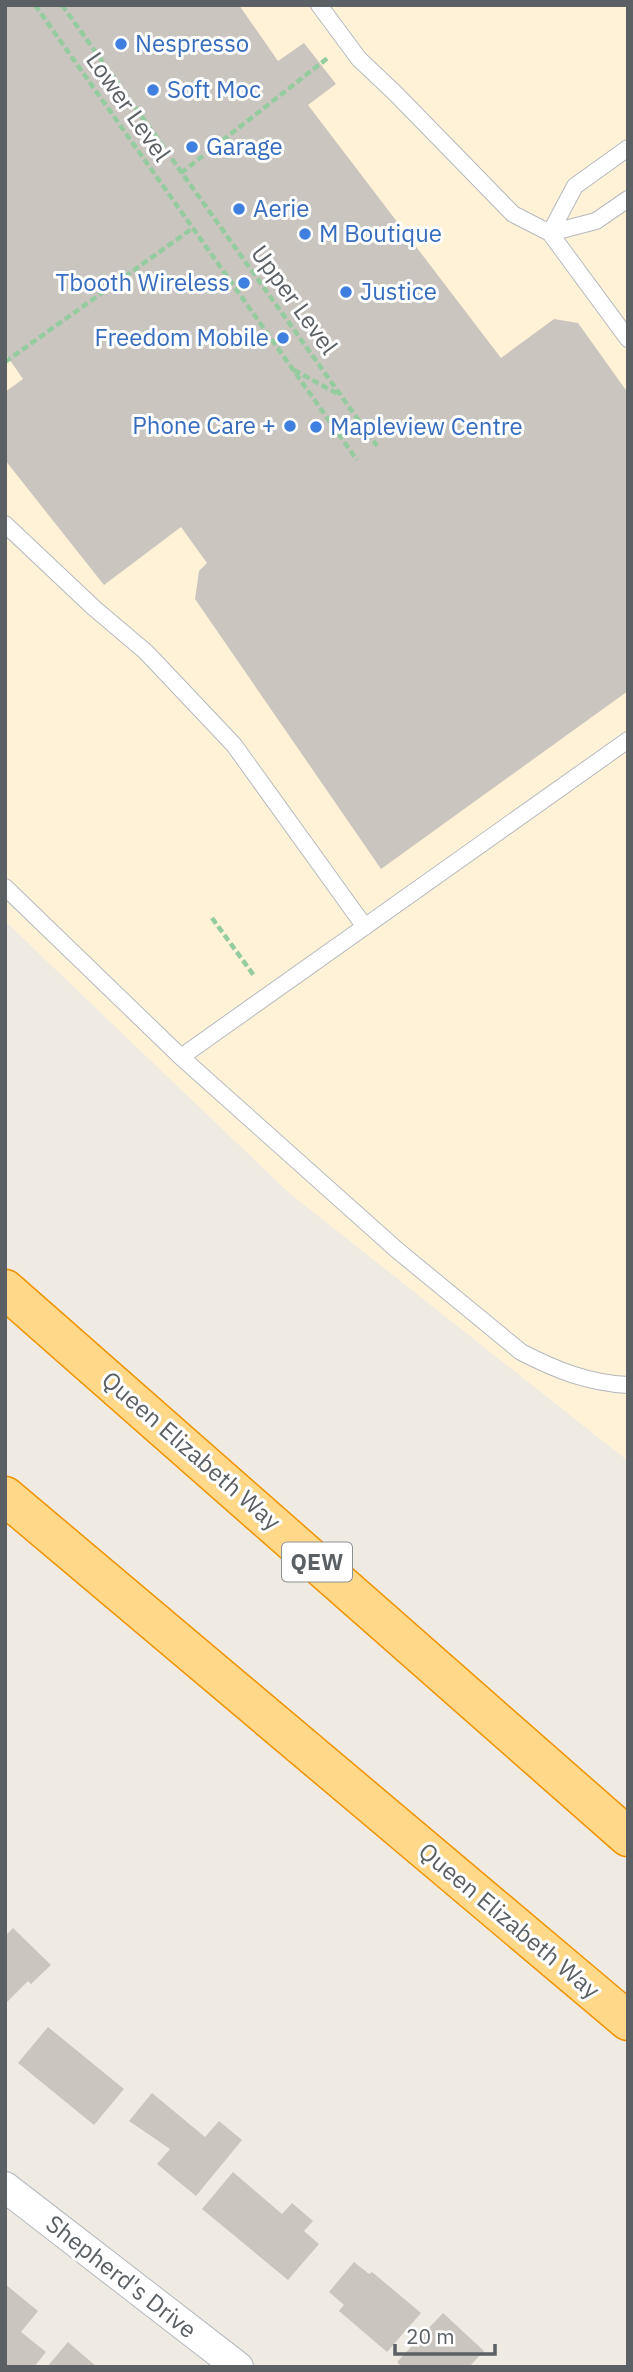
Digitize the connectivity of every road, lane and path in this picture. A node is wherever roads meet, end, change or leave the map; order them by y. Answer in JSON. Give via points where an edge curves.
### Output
{"nodes":[{"id":1,"x":35,"y":5,"type":"edge"},
{"id":2,"x":62,"y":5,"type":"edge"},
{"id":3,"x":319,"y":5,"type":"edge"},
{"id":4,"x":346,"y":42,"type":"junction"},
{"id":5,"x":628,"y":148,"type":"edge"},
{"id":6,"x":181,"y":173,"type":"junction"},
{"id":7,"x":628,"y":199,"type":"edge"},
{"id":8,"x":193,"y":228,"type":"junction"},
{"id":9,"x":550,"y":233,"type":"junction"},
{"id":10,"x":628,"y":339,"type":"edge"},
{"id":11,"x":5,"y":362,"type":"edge"},
{"id":12,"x":293,"y":370,"type":"junction"},
{"id":13,"x":340,"y":395,"type":"junction"},
{"id":14,"x":377,"y":446,"type":"dead end"},
{"id":15,"x":357,"y":460,"type":"dead end"},
{"id":16,"x":5,"y":524,"type":"edge"},
{"id":17,"x":628,"y":740,"type":"edge"},
{"id":18,"x":5,"y":887,"type":"edge"},
{"id":19,"x":212,"y":918,"type":"dead end"},
{"id":20,"x":365,"y":927,"type":"junction"},
{"id":21,"x":268,"y":995,"type":"junction"},
{"id":22,"x":181,"y":1057,"type":"junction"},
{"id":23,"x":5,"y":1289,"type":"edge"},
{"id":24,"x":628,"y":1385,"type":"edge"},
{"id":25,"x":5,"y":1496,"type":"edge"},
{"id":26,"x":628,"y":1837,"type":"edge"},
{"id":27,"x":628,"y":2021,"type":"edge"},
{"id":28,"x":5,"y":2187,"type":"edge"},
{"id":29,"x":238,"y":2367,"type":"edge"}],
"edges":[{"from":1,"to":8,"type":"path","name":"Lower Level"},
{"from":2,"to":6,"type":"path","name":"Upper Level"},
{"from":3,"to":4,"type":"lane"},
{"from":4,"to":6,"type":"path"},
{"from":4,"to":9,"type":"lane","via":[[513,214]]},
{"from":5,"to":9,"type":"lane","via":[[575,186]]},
{"from":6,"to":13,"type":"path","name":"Upper Level"},
{"from":7,"to":9,"type":"lane","via":[[596,222]]},
{"from":8,"to":11,"type":"path"},
{"from":8,"to":12,"type":"path","name":"Lower Level"},
{"from":9,"to":10,"type":"lane"},
{"from":12,"to":13,"type":"path"},
{"from":12,"to":15,"type":"path","name":"Lower Level"},
{"from":13,"to":14,"type":"path","name":"Upper Level"},
{"from":16,"to":20,"type":"lane","via":[[146,652],[234,745]]},
{"from":17,"to":20,"type":"lane"},
{"from":18,"to":22,"type":"lane"},
{"from":19,"to":21,"type":"path"},
{"from":20,"to":21,"type":"lane"},
{"from":21,"to":22,"type":"lane"},
{"from":22,"to":24,"type":"lane","via":[[397,1250],[521,1352],[588,1381]]},
{"from":23,"to":26,"type":"highway","name":"Queen Elizabeth Way","number":"QEW"},
{"from":25,"to":27,"type":"highway","name":"Queen Elizabeth Way"},
{"from":28,"to":29,"type":"street","name":"Shepherd's Drive"}]}
